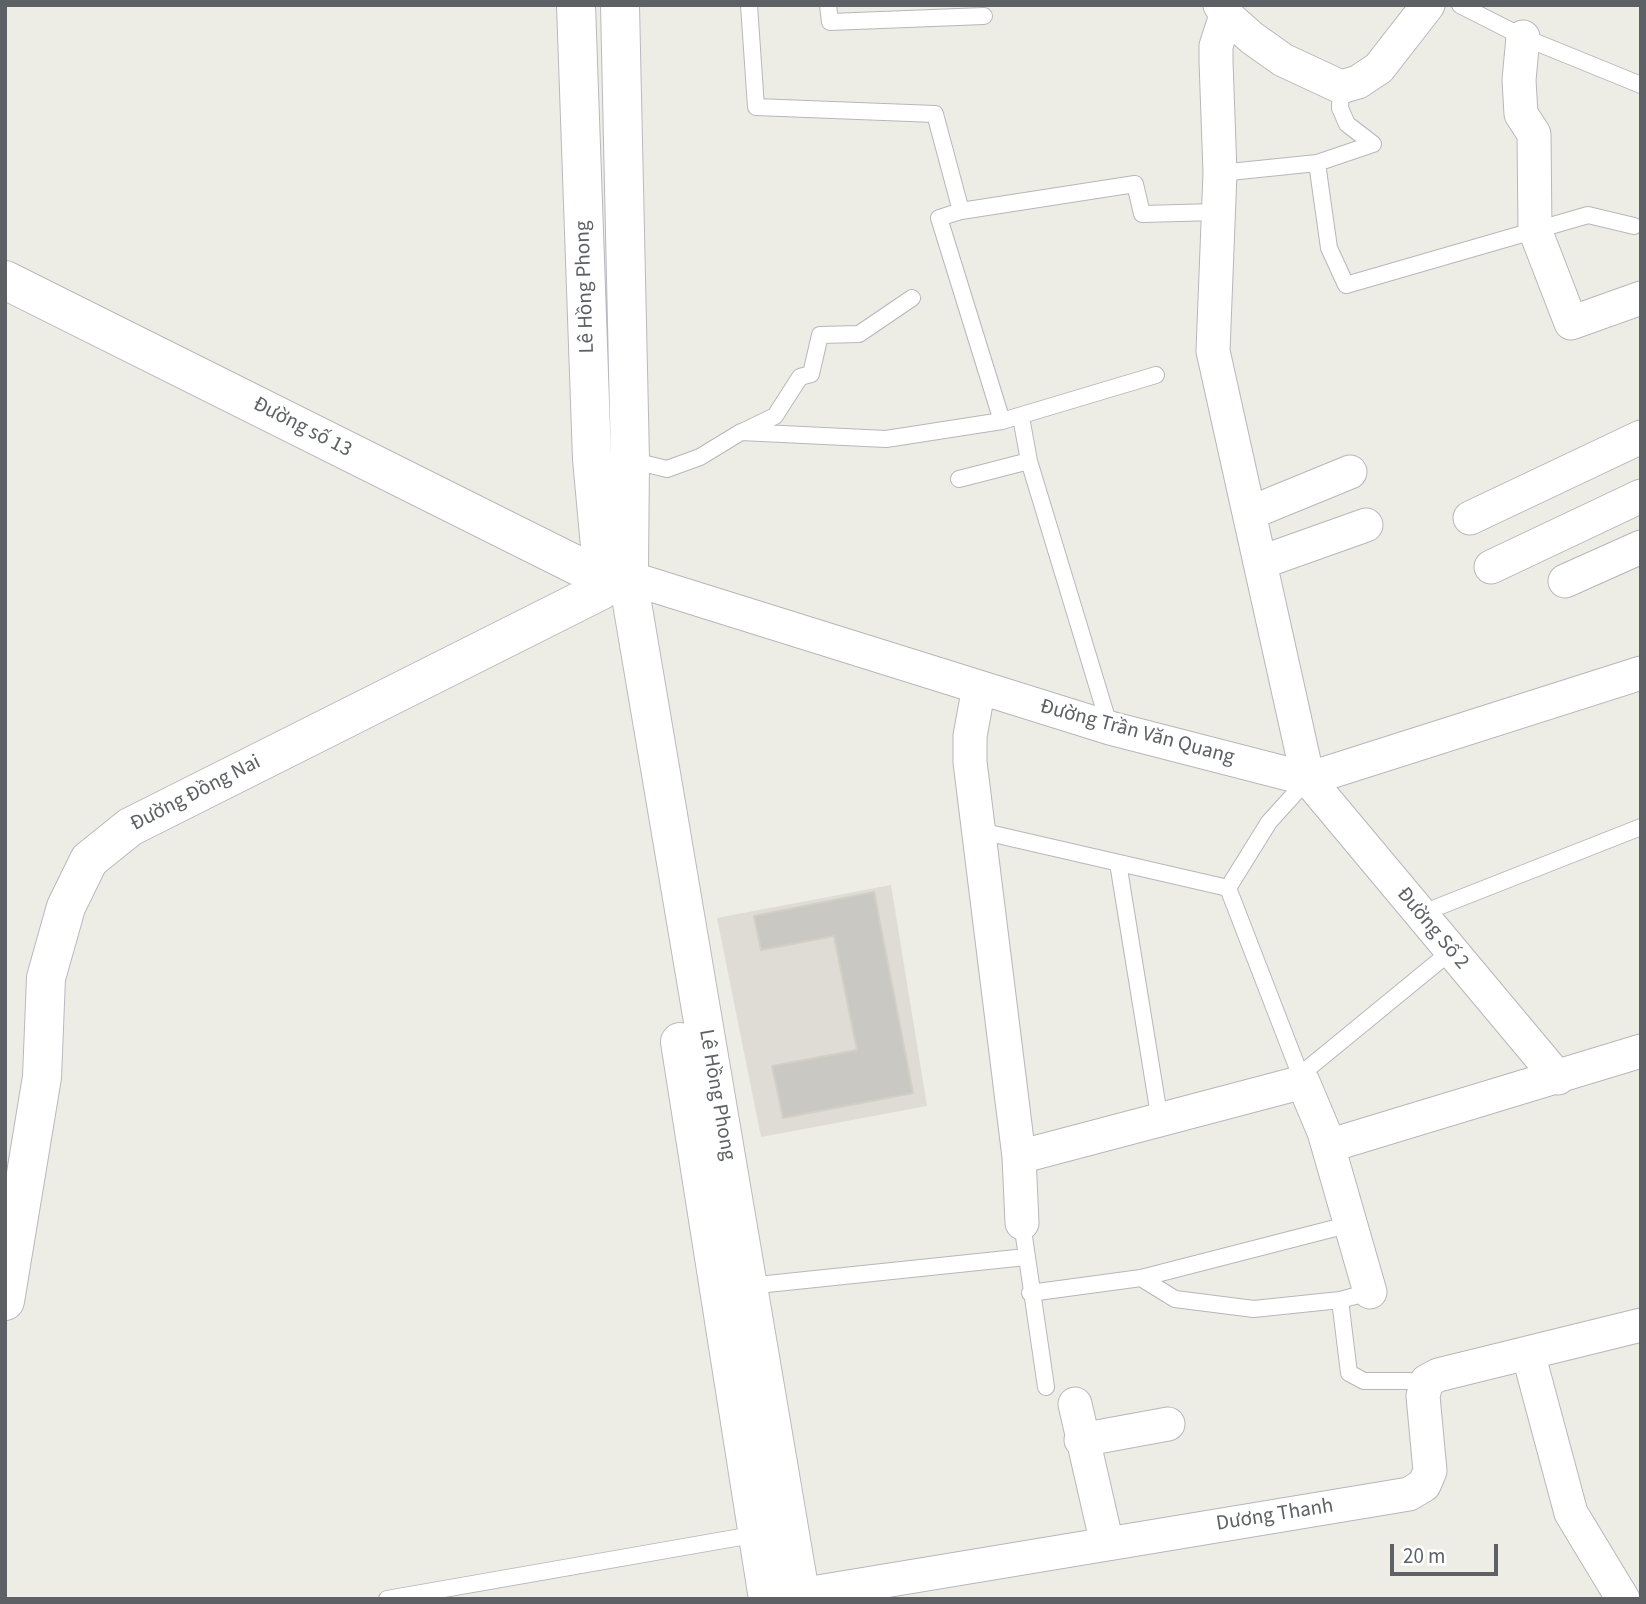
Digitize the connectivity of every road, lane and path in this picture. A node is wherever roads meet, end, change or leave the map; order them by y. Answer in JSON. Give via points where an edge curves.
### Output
{"nodes":[{"id":1,"x":576,"y":5,"type":"edge"},
{"id":2,"x":620,"y":5,"type":"edge"},
{"id":3,"x":749,"y":5,"type":"edge"},
{"id":4,"x":828,"y":5,"type":"edge"},
{"id":5,"x":1428,"y":5,"type":"edge"},
{"id":6,"x":1460,"y":5,"type":"edge"},
{"id":7,"x":1223,"y":10,"type":"edge"},
{"id":8,"x":984,"y":16,"type":"dead end"},
{"id":9,"x":1522,"y":37,"type":"junction"},
{"id":10,"x":1641,"y":85,"type":"edge"},
{"id":11,"x":1341,"y":88,"type":"junction"},
{"id":12,"x":1317,"y":163,"type":"junction"},
{"id":13,"x":1220,"y":173,"type":"junction"},
{"id":14,"x":961,"y":211,"type":"junction"},
{"id":15,"x":1217,"y":212,"type":"junction"},
{"id":16,"x":1634,"y":226,"type":"dead end"},
{"id":17,"x":1535,"y":230,"type":"junction"},
{"id":18,"x":5,"y":280,"type":"edge"},
{"id":19,"x":912,"y":298,"type":"dead end"},
{"id":20,"x":1641,"y":298,"type":"edge"},
{"id":21,"x":1156,"y":375,"type":"dead end"},
{"id":22,"x":1021,"y":417,"type":"junction"},
{"id":23,"x":1002,"y":421,"type":"junction"},
{"id":24,"x":741,"y":432,"type":"junction"},
{"id":25,"x":1641,"y":437,"type":"edge"},
{"id":26,"x":630,"y":460,"type":"junction"},
{"id":27,"x":1029,"y":461,"type":"junction"},
{"id":28,"x":1350,"y":472,"type":"dead end"},
{"id":29,"x":960,"y":480,"type":"dead end"},
{"id":30,"x":1641,"y":496,"type":"edge"},
{"id":31,"x":1250,"y":513,"type":"junction"},
{"id":32,"x":1470,"y":518,"type":"dead end"},
{"id":33,"x":1366,"y":525,"type":"dead end"},
{"id":34,"x":1641,"y":547,"type":"edge"},
{"id":35,"x":1262,"y":562,"type":"junction"},
{"id":36,"x":1491,"y":567,"type":"dead end"},
{"id":37,"x":1565,"y":581,"type":"dead end"},
{"id":38,"x":614,"y":582,"type":"junction"},
{"id":39,"x":1641,"y":673,"type":"edge"},
{"id":40,"x":979,"y":687,"type":"junction"},
{"id":41,"x":1110,"y":728,"type":"junction"},
{"id":42,"x":1308,"y":779,"type":"junction"},
{"id":43,"x":1641,"y":827,"type":"edge"},
{"id":44,"x":976,"y":830,"type":"junction"},
{"id":45,"x":1118,"y":863,"type":"junction"},
{"id":46,"x":1228,"y":888,"type":"junction"},
{"id":47,"x":1420,"y":914,"type":"junction"},
{"id":48,"x":1450,"y":951,"type":"junction"},
{"id":49,"x":1641,"y":1051,"type":"edge"},
{"id":50,"x":1558,"y":1078,"type":"junction"},
{"id":51,"x":1302,"y":1079,"type":"junction"},
{"id":52,"x":1160,"y":1121,"type":"junction"},
{"id":53,"x":1328,"y":1146,"type":"junction"},
{"id":54,"x":1019,"y":1157,"type":"junction"},
{"id":55,"x":1022,"y":1223,"type":"joint"},
{"id":56,"x":1352,"y":1224,"type":"junction"},
{"id":57,"x":1026,"y":1257,"type":"junction"},
{"id":58,"x":1141,"y":1278,"type":"junction"},
{"id":59,"x":748,"y":1286,"type":"junction"},
{"id":60,"x":1030,"y":1293,"type":"junction"},
{"id":61,"x":1355,"y":1296,"type":"junction"},
{"id":62,"x":5,"y":1301,"type":"edge"},
{"id":63,"x":1641,"y":1325,"type":"edge"},
{"id":64,"x":1528,"y":1353,"type":"junction"},
{"id":65,"x":1427,"y":1381,"type":"junction"},
{"id":66,"x":1046,"y":1387,"type":"dead end"},
{"id":67,"x":1075,"y":1405,"type":"dead end"},
{"id":68,"x":1168,"y":1424,"type":"dead end"},
{"id":69,"x":1081,"y":1440,"type":"junction"},
{"id":70,"x":758,"y":1534,"type":"junction"},
{"id":71,"x":1107,"y":1544,"type":"junction"},
{"id":72,"x":788,"y":1598,"type":"edge"},
{"id":73,"x":387,"y":1599,"type":"edge"},
{"id":74,"x":1623,"y":1599,"type":"edge"}],
"edges":[{"from":1,"to":38,"type":"main road","name":"Lê Hồng Phong","via":[[592,458]]},
{"from":2,"to":26,"type":"main road","name":"Lê Hồng Phong"},
{"from":3,"to":14,"type":"lane","via":[[756,107],[935,114]]},
{"from":4,"to":8,"type":"lane","via":[[830,22]]},
{"from":5,"to":11,"type":"street","via":[[1378,68]]},
{"from":6,"to":9,"type":"lane"},
{"from":7,"to":11,"type":"street","via":[[1283,60]]},
{"from":7,"to":13,"type":"street","via":[[1216,46]]},
{"from":9,"to":10,"type":"lane"},
{"from":9,"to":17,"type":"street","via":[[1521,114],[1534,134]]},
{"from":11,"to":12,"type":"lane","via":[[1340,108],[1347,124],[1373,144]]},
{"from":12,"to":13,"type":"lane"},
{"from":12,"to":17,"type":"lane","via":[[1329,248],[1346,285]]},
{"from":13,"to":15,"type":"street"},
{"from":14,"to":15,"type":"lane","via":[[1135,184],[1142,214]]},
{"from":14,"to":23,"type":"lane","via":[[939,218]]},
{"from":15,"to":31,"type":"street","via":[[1213,351]]},
{"from":16,"to":17,"type":"lane","via":[[1588,215]]},
{"from":17,"to":20,"type":"street","via":[[1571,323]]},
{"from":18,"to":38,"type":"main road","name":"Đường số 13"},
{"from":19,"to":24,"type":"lane","via":[[859,334],[820,335],[811,374],[800,377],[775,416]]},
{"from":21,"to":22,"type":"lane"},
{"from":22,"to":23,"type":"lane"},
{"from":22,"to":27,"type":"lane"},
{"from":23,"to":24,"type":"lane","via":[[886,439]]},
{"from":24,"to":26,"type":"lane","via":[[700,457],[667,469]]},
{"from":25,"to":32,"type":"street"},
{"from":26,"to":38,"type":"main road","name":"Lê Hồng Phong"},
{"from":27,"to":29,"type":"lane"},
{"from":27,"to":41,"type":"lane"},
{"from":28,"to":31,"type":"street"},
{"from":30,"to":36,"type":"street"},
{"from":31,"to":35,"type":"street"},
{"from":33,"to":35,"type":"street"},
{"from":34,"to":37,"type":"street"},
{"from":35,"to":42,"type":"street"},
{"from":38,"to":40,"type":"street","name":"Đường Trần Văn Quang"},
{"from":38,"to":59,"type":"main road","name":"Lê Hồng Phong"},
{"from":38,"to":62,"type":"main road","name":"Đường Đồng Nai","via":[[130,827],[89,860],[65,907],[46,978],[42,1077]]},
{"from":38,"to":70,"type":"main road","name":"Lê Hồng Phong"},
{"from":39,"to":42,"type":"street"},
{"from":40,"to":41,"type":"street","name":"Đường Trần Văn Quang"},
{"from":40,"to":44,"type":"street","via":[[970,736]]},
{"from":41,"to":42,"type":"street","name":"Đường Trần Văn Quang"},
{"from":42,"to":46,"type":"lane","via":[[1269,822]]},
{"from":42,"to":47,"type":"street","name":"Đường Số 2"},
{"from":43,"to":47,"type":"lane"},
{"from":44,"to":45,"type":"lane"},
{"from":44,"to":54,"type":"street"},
{"from":45,"to":46,"type":"lane"},
{"from":45,"to":52,"type":"lane"},
{"from":46,"to":51,"type":"lane"},
{"from":47,"to":48,"type":"street","name":"Đường Số 2"},
{"from":48,"to":50,"type":"street","name":"Đường Số 2"},
{"from":48,"to":51,"type":"lane"},
{"from":49,"to":50,"type":"street"},
{"from":50,"to":53,"type":"street"},
{"from":51,"to":52,"type":"street"},
{"from":51,"to":53,"type":"street"},
{"from":52,"to":54,"type":"street"},
{"from":53,"to":56,"type":"street"},
{"from":54,"to":55,"type":"street"},
{"from":55,"to":57,"type":"lane"},
{"from":56,"to":58,"type":"lane"},
{"from":56,"to":61,"type":"street"},
{"from":57,"to":59,"type":"lane"},
{"from":57,"to":60,"type":"lane"},
{"from":58,"to":60,"type":"lane"},
{"from":58,"to":61,"type":"lane","via":[[1175,1299],[1255,1310]]},
{"from":59,"to":72,"type":"main road","name":"Lê Hồng Phong"},
{"from":60,"to":66,"type":"lane"},
{"from":61,"to":65,"type":"lane","via":[[1349,1373],[1364,1381]]},
{"from":63,"to":64,"type":"street"},
{"from":64,"to":65,"type":"street"},
{"from":64,"to":74,"type":"street","via":[[1571,1513]]},
{"from":65,"to":71,"type":"street","name":"Dương Thanh","via":[[1423,1395],[1430,1471],[1424,1485],[1409,1493]]},
{"from":67,"to":69,"type":"street"},
{"from":68,"to":69,"type":"street"},
{"from":69,"to":71,"type":"street"},
{"from":70,"to":72,"type":"main road","name":"Lê Hồng Phong"},
{"from":70,"to":73,"type":"lane"},
{"from":71,"to":72,"type":"street","name":"Dương Thanh"}]}
